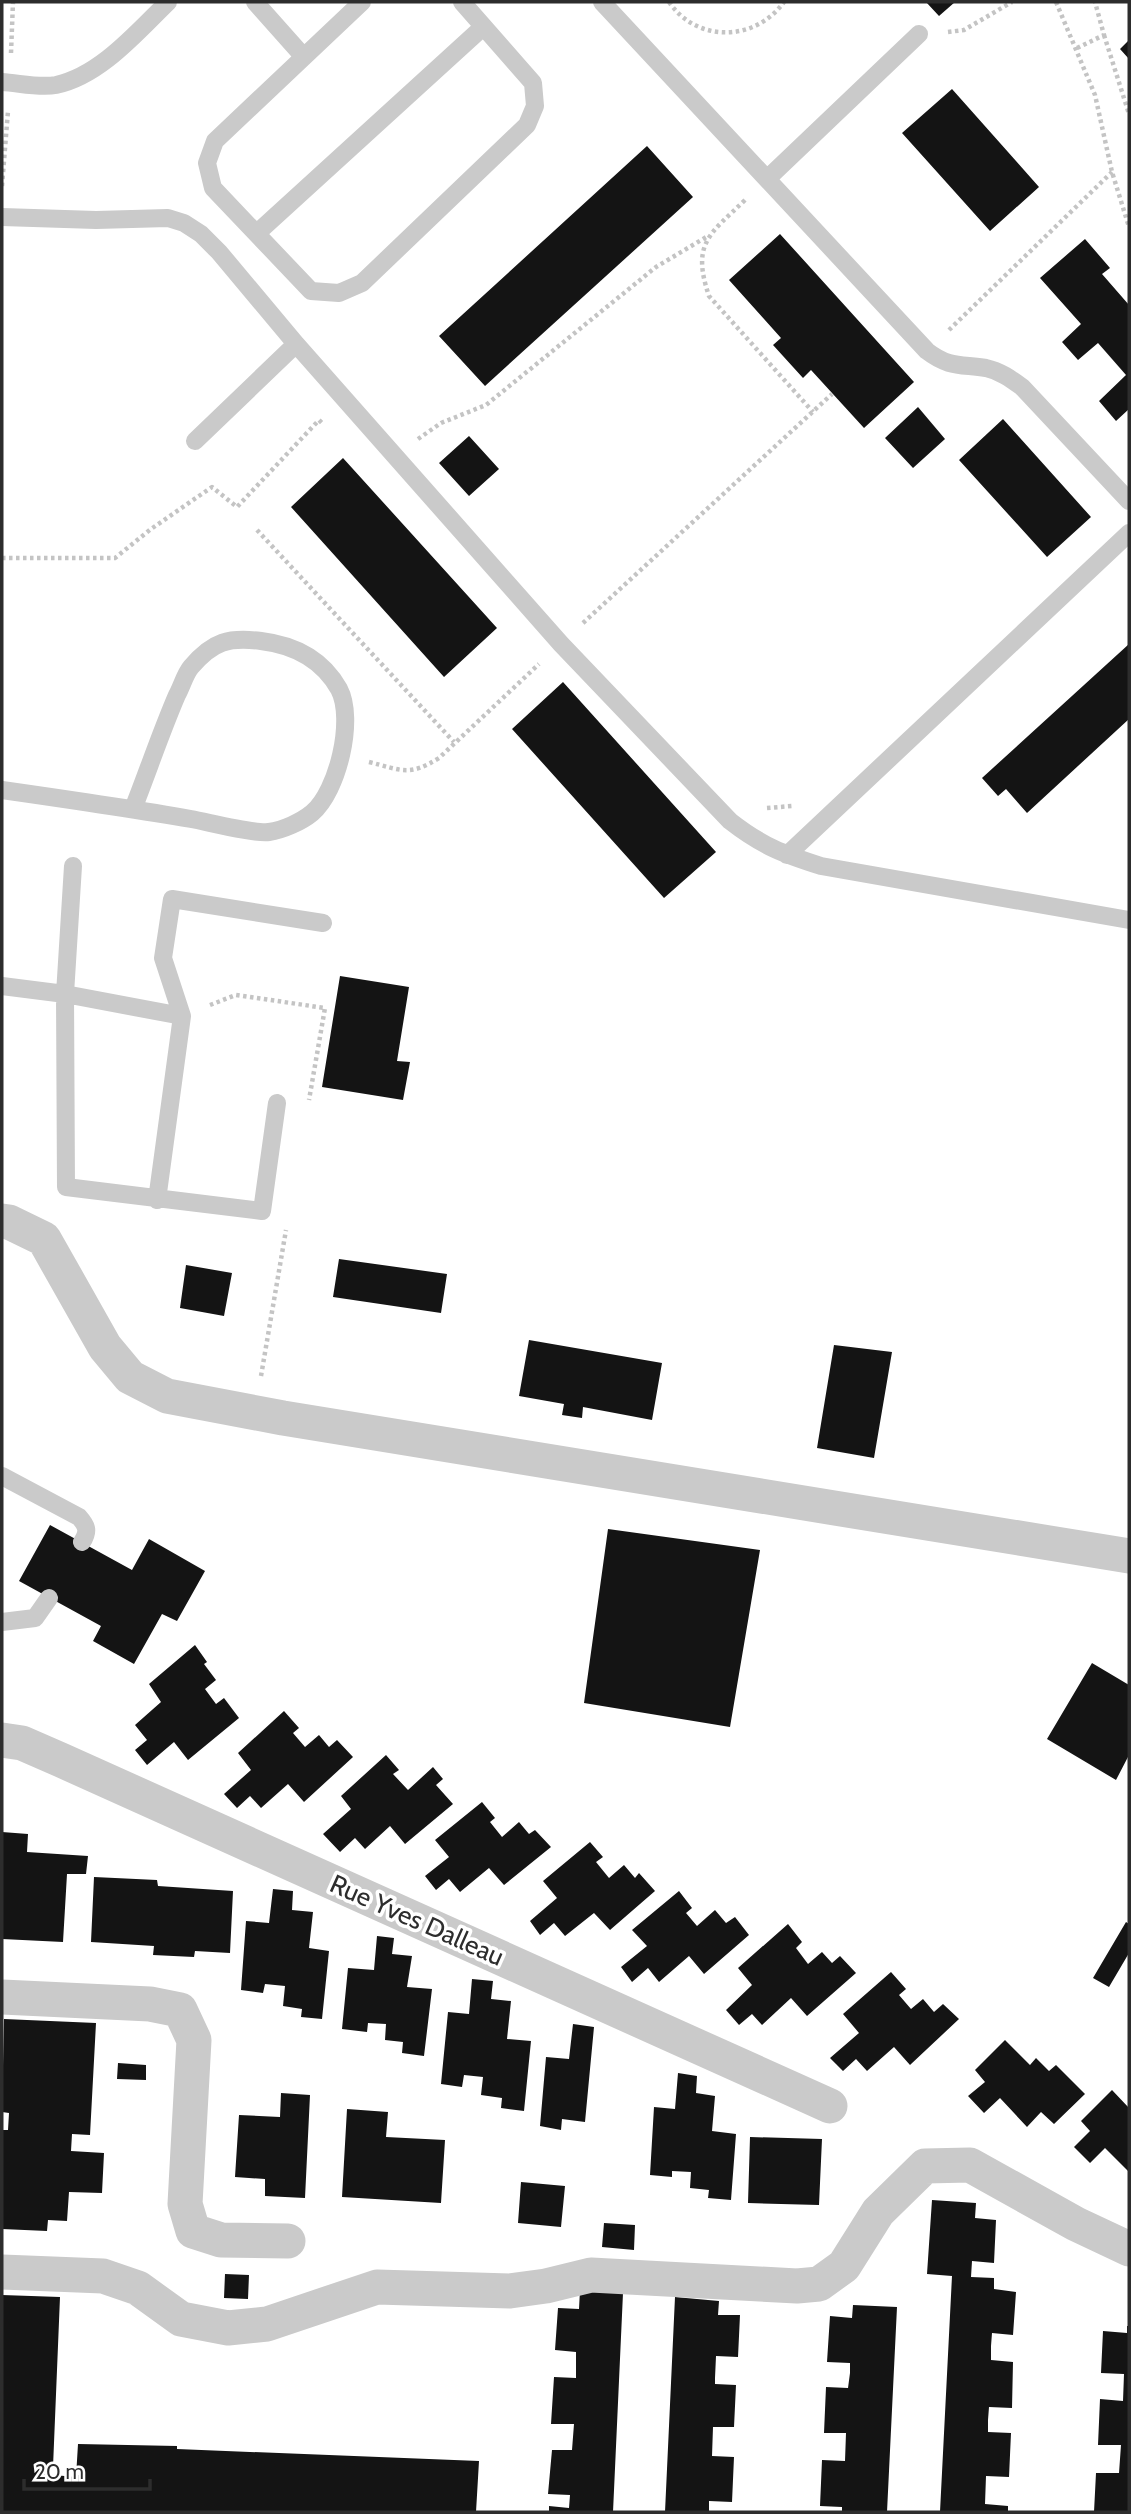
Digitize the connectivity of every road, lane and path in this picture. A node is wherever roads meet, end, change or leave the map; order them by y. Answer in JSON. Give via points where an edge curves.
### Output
{"nodes":[{"id":1,"x":167,"y":2,"type":"edge"},
{"id":2,"x":255,"y":2,"type":"edge"},
{"id":3,"x":362,"y":2,"type":"edge"},
{"id":4,"x":462,"y":2,"type":"edge"},
{"id":5,"x":602,"y":2,"type":"edge"},
{"id":6,"x":669,"y":2,"type":"edge"},
{"id":7,"x":784,"y":2,"type":"edge"},
{"id":8,"x":1012,"y":2,"type":"edge"},
{"id":9,"x":1056,"y":2,"type":"edge"},
{"id":10,"x":1095,"y":2,"type":"edge"},
{"id":11,"x":483,"y":27,"type":"junction"},
{"id":12,"x":919,"y":34,"type":"joint"},
{"id":13,"x":1104,"y":35,"type":"junction"},
{"id":14,"x":1077,"y":48,"type":"junction"},
{"id":15,"x":303,"y":56,"type":"junction"},
{"id":16,"x":2,"y":82,"type":"edge"},
{"id":17,"x":1129,"y":114,"type":"edge"},
{"id":18,"x":1112,"y":172,"type":"junction"},
{"id":19,"x":767,"y":179,"type":"junction"},
{"id":20,"x":2,"y":217,"type":"edge"},
{"id":21,"x":1128,"y":220,"type":"edge"},
{"id":22,"x":1129,"y":227,"type":"edge"},
{"id":23,"x":257,"y":233,"type":"junction"},
{"id":24,"x":296,"y":344,"type":"junction"},
{"id":25,"x":927,"y":351,"type":"junction"},
{"id":26,"x":832,"y":394,"type":"dead end"},
{"id":27,"x":813,"y":412,"type":"junction"},
{"id":28,"x":195,"y":440,"type":"dead end"},
{"id":29,"x":1129,"y":501,"type":"edge"},
{"id":30,"x":257,"y":530,"type":"dead end"},
{"id":31,"x":1129,"y":533,"type":"edge"},
{"id":32,"x":561,"y":644,"type":"junction"},
{"id":33,"x":454,"y":742,"type":"junction"},
{"id":34,"x":341,"y":755,"type":"junction"},
{"id":35,"x":2,"y":790,"type":"edge"},
{"id":36,"x":800,"y":802,"type":"dead end"},
{"id":37,"x":758,"y":805,"type":"dead end"},
{"id":38,"x":133,"y":809,"type":"junction"},
{"id":39,"x":787,"y":855,"type":"junction"},
{"id":40,"x":73,"y":866,"type":"dead end"},
{"id":41,"x":1129,"y":920,"type":"edge"},
{"id":42,"x":323,"y":923,"type":"dead end"},
{"id":43,"x":2,"y":986,"type":"edge"},
{"id":44,"x":65,"y":994,"type":"junction"},
{"id":45,"x":183,"y":1016,"type":"junction"},
{"id":46,"x":278,"y":1102,"type":"dead end"},
{"id":47,"x":157,"y":1200,"type":"junction"},
{"id":48,"x":2,"y":1222,"type":"edge"},
{"id":49,"x":2,"y":1476,"type":"edge"},
{"id":50,"x":82,"y":1542,"type":"dead end"},
{"id":51,"x":1129,"y":1556,"type":"edge"},
{"id":52,"x":50,"y":1598,"type":"dead end"},
{"id":53,"x":2,"y":1622,"type":"edge"},
{"id":54,"x":2,"y":1740,"type":"edge"},
{"id":55,"x":2,"y":1997,"type":"edge"},
{"id":56,"x":830,"y":2105,"type":"dead end"},
{"id":57,"x":288,"y":2241,"type":"dead end"},
{"id":58,"x":1129,"y":2249,"type":"edge"},
{"id":59,"x":2,"y":2272,"type":"edge"}],
"edges":[{"from":1,"to":16,"type":"lane","via":[[114,55],[81,75],[55,85]]},
{"from":2,"to":15,"type":"lane"},
{"from":3,"to":15,"type":"lane"},
{"from":4,"to":11,"type":"lane"},
{"from":5,"to":19,"type":"lane"},
{"from":6,"to":7,"type":"path","via":[[693,25],[732,33],[769,19]]},
{"from":8,"to":12,"type":"path","via":[[964,30]]},
{"from":9,"to":14,"type":"path"},
{"from":10,"to":13,"type":"path"},
{"from":11,"to":23,"type":"lane"},
{"from":11,"to":23,"type":"lane","via":[[533,83],[535,106],[527,125],[362,283],[339,293],[311,291]]},
{"from":12,"to":19,"type":"lane"},
{"from":13,"to":14,"type":"path"},
{"from":13,"to":17,"type":"path"},
{"from":14,"to":18,"type":"path","via":[[1095,94]]},
{"from":15,"to":23,"type":"lane","via":[[215,141],[207,163],[213,188]]},
{"from":18,"to":21,"type":"path"},
{"from":18,"to":25,"type":"path"},
{"from":19,"to":25,"type":"lane"},
{"from":19,"to":27,"type":"path","via":[[708,236],[702,276],[709,296]]},
{"from":20,"to":24,"type":"lane","via":[[168,218],[184,223],[219,252]]},
{"from":21,"to":22,"type":"path"},
{"from":24,"to":28,"type":"lane"},
{"from":24,"to":32,"type":"lane"},
{"from":25,"to":29,"type":"lane","via":[[955,366],[989,369],[1022,387]]},
{"from":26,"to":27,"type":"path"},
{"from":27,"to":32,"type":"path"},
{"from":30,"to":33,"type":"path"},
{"from":31,"to":39,"type":"lane"},
{"from":32,"to":33,"type":"path"},
{"from":32,"to":39,"type":"lane","via":[[730,821],[755,841]]},
{"from":33,"to":34,"type":"path","via":[[431,763],[408,772]]},
{"from":34,"to":38,"type":"lane","via":[[328,794],[313,813],[267,832]]},
{"from":34,"to":38,"type":"lane","via":[[346,716],[340,691],[324,668],[304,652],[276,642],[236,638],[212,647],[190,668]]},
{"from":35,"to":38,"type":"lane"},
{"from":36,"to":37,"type":"path","via":[[789,808]]},
{"from":39,"to":41,"type":"lane","via":[[821,866]]},
{"from":40,"to":44,"type":"lane"},
{"from":42,"to":45,"type":"lane","via":[[172,899],[163,958]]},
{"from":43,"to":44,"type":"lane"},
{"from":44,"to":45,"type":"lane"},
{"from":44,"to":47,"type":"lane","via":[[66,1187]]},
{"from":45,"to":47,"type":"lane"},
{"from":46,"to":47,"type":"lane","via":[[262,1211]]},
{"from":48,"to":51,"type":"street","via":[[44,1239],[105,1347],[130,1377],[167,1396]]},
{"from":49,"to":50,"type":"lane","via":[[79,1517],[87,1534]]},
{"from":52,"to":53,"type":"lane","via":[[35,1618]]},
{"from":54,"to":56,"type":"street","name":"Rue Yves Dalleau","via":[[61,1760]]},
{"from":55,"to":57,"type":"street","via":[[150,2004],[180,2010],[194,2040],[185,2204],[193,2231],[221,2240]]},
{"from":58,"to":59,"type":"street","via":[[970,2165],[925,2166],[878,2212],[844,2266],[819,2284],[591,2275],[510,2291],[377,2287],[267,2324],[228,2328],[181,2319],[138,2288],[103,2276]]}]}
